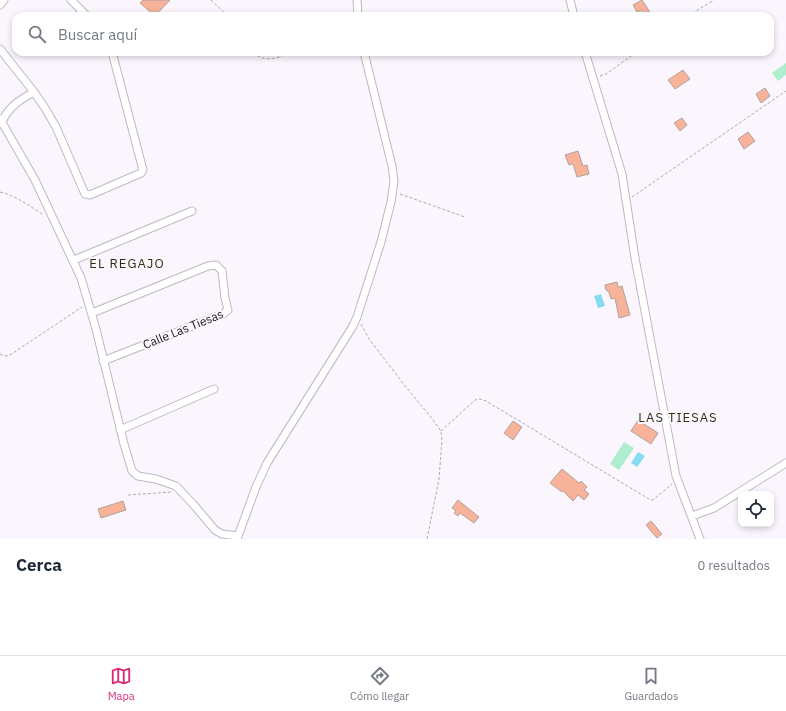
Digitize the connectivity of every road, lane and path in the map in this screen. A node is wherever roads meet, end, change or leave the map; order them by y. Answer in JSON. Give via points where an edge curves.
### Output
{"nodes":[{"id":1,"x":4,"y":0,"type":"edge"},
{"id":2,"x":71,"y":0,"type":"edge"},
{"id":3,"x":211,"y":0,"type":"edge"},
{"id":4,"x":357,"y":0,"type":"edge"},
{"id":5,"x":570,"y":0,"type":"edge"},
{"id":6,"x":714,"y":0,"type":"edge"},
{"id":7,"x":0,"y":5,"type":"edge"},
{"id":8,"x":83,"y":12,"type":"edge"},
{"id":9,"x":224,"y":12,"type":"edge"},
{"id":10,"x":358,"y":12,"type":"edge"},
{"id":11,"x":573,"y":12,"type":"edge"},
{"id":12,"x":694,"y":12,"type":"edge"},
{"id":13,"x":0,"y":49,"type":"edge"},
{"id":14,"x":113,"y":56,"type":"edge"},
{"id":15,"x":256,"y":56,"type":"edge"},
{"id":16,"x":283,"y":56,"type":"edge"},
{"id":17,"x":365,"y":56,"type":"edge"},
{"id":18,"x":586,"y":56,"type":"edge"},
{"id":19,"x":631,"y":56,"type":"edge"},
{"id":20,"x":593,"y":77,"type":"junction"},
{"id":21,"x":786,"y":91,"type":"edge"},
{"id":22,"x":34,"y":92,"type":"junction"},
{"id":23,"x":1,"y":121,"type":"edge"},
{"id":24,"x":0,"y":192,"type":"edge"},
{"id":25,"x":393,"y":192,"type":"junction"},
{"id":26,"x":626,"y":201,"type":"junction"},
{"id":27,"x":192,"y":211,"type":"dead end"},
{"id":28,"x":465,"y":216,"type":"dead end"},
{"id":29,"x":53,"y":219,"type":"junction"},
{"id":30,"x":74,"y":260,"type":"junction"},
{"id":31,"x":90,"y":304,"type":"junction"},
{"id":32,"x":92,"y":313,"type":"junction"},
{"id":33,"x":357,"y":317,"type":"junction"},
{"id":34,"x":0,"y":354,"type":"edge"},
{"id":35,"x":103,"y":361,"type":"junction"},
{"id":36,"x":214,"y":389,"type":"dead end"},
{"id":37,"x":120,"y":430,"type":"junction"},
{"id":38,"x":441,"y":431,"type":"junction"},
{"id":39,"x":786,"y":463,"type":"edge"},
{"id":40,"x":677,"y":479,"type":"junction"},
{"id":41,"x":182,"y":492,"type":"junction"},
{"id":42,"x":128,"y":494,"type":"dead end"},
{"id":43,"x":692,"y":516,"type":"junction"},
{"id":44,"x":237,"y":538,"type":"edge"},
{"id":45,"x":427,"y":539,"type":"edge"},
{"id":46,"x":700,"y":539,"type":"edge"}],
"edges":[{"from":1,"to":7,"type":"street"},
{"from":2,"to":8,"type":"street"},
{"from":3,"to":9,"type":"path"},
{"from":4,"to":10,"type":"street"},
{"from":5,"to":11,"type":"street"},
{"from":6,"to":12,"type":"path"},
{"from":13,"to":22,"type":"street"},
{"from":14,"to":22,"type":"street","via":[[143,170],[141,173],[85,194],[56,127]]},
{"from":15,"to":16,"type":"path","via":[[267,59]]},
{"from":17,"to":25,"type":"street","via":[[392,166]]},
{"from":18,"to":20,"type":"street"},
{"from":19,"to":20,"type":"path","via":[[606,74]]},
{"from":20,"to":26,"type":"street","via":[[622,174]]},
{"from":21,"to":26,"type":"path"},
{"from":22,"to":23,"type":"street","via":[[12,106]]},
{"from":23,"to":29,"type":"street","via":[[36,180]]},
{"from":24,"to":29,"type":"path","via":[[21,200]]},
{"from":25,"to":28,"type":"path"},
{"from":25,"to":33,"type":"street","via":[[381,242]]},
{"from":26,"to":40,"type":"street"},
{"from":27,"to":30,"type":"street"},
{"from":29,"to":30,"type":"street"},
{"from":30,"to":31,"type":"street"},
{"from":31,"to":32,"type":"street"},
{"from":31,"to":34,"type":"path","via":[[69,315],[10,355]]},
{"from":32,"to":35,"type":"street"},
{"from":32,"to":35,"type":"street","name":"Calle Las Tiesas","via":[[208,266],[216,265],[222,271],[228,310],[223,314]]},
{"from":33,"to":38,"type":"path","via":[[369,339]]},
{"from":33,"to":44,"type":"street","via":[[267,463]]},
{"from":35,"to":37,"type":"street"},
{"from":36,"to":37,"type":"street"},
{"from":37,"to":41,"type":"street","via":[[132,471],[138,476],[172,483]]},
{"from":38,"to":40,"type":"path","via":[[475,400],[480,399],[649,500],[653,500]]},
{"from":38,"to":45,"type":"path","via":[[439,480]]},
{"from":39,"to":43,"type":"street","via":[[714,508]]},
{"from":40,"to":43,"type":"street"},
{"from":41,"to":42,"type":"path"},
{"from":41,"to":44,"type":"street","via":[[216,530]]},
{"from":43,"to":46,"type":"street"}]}
